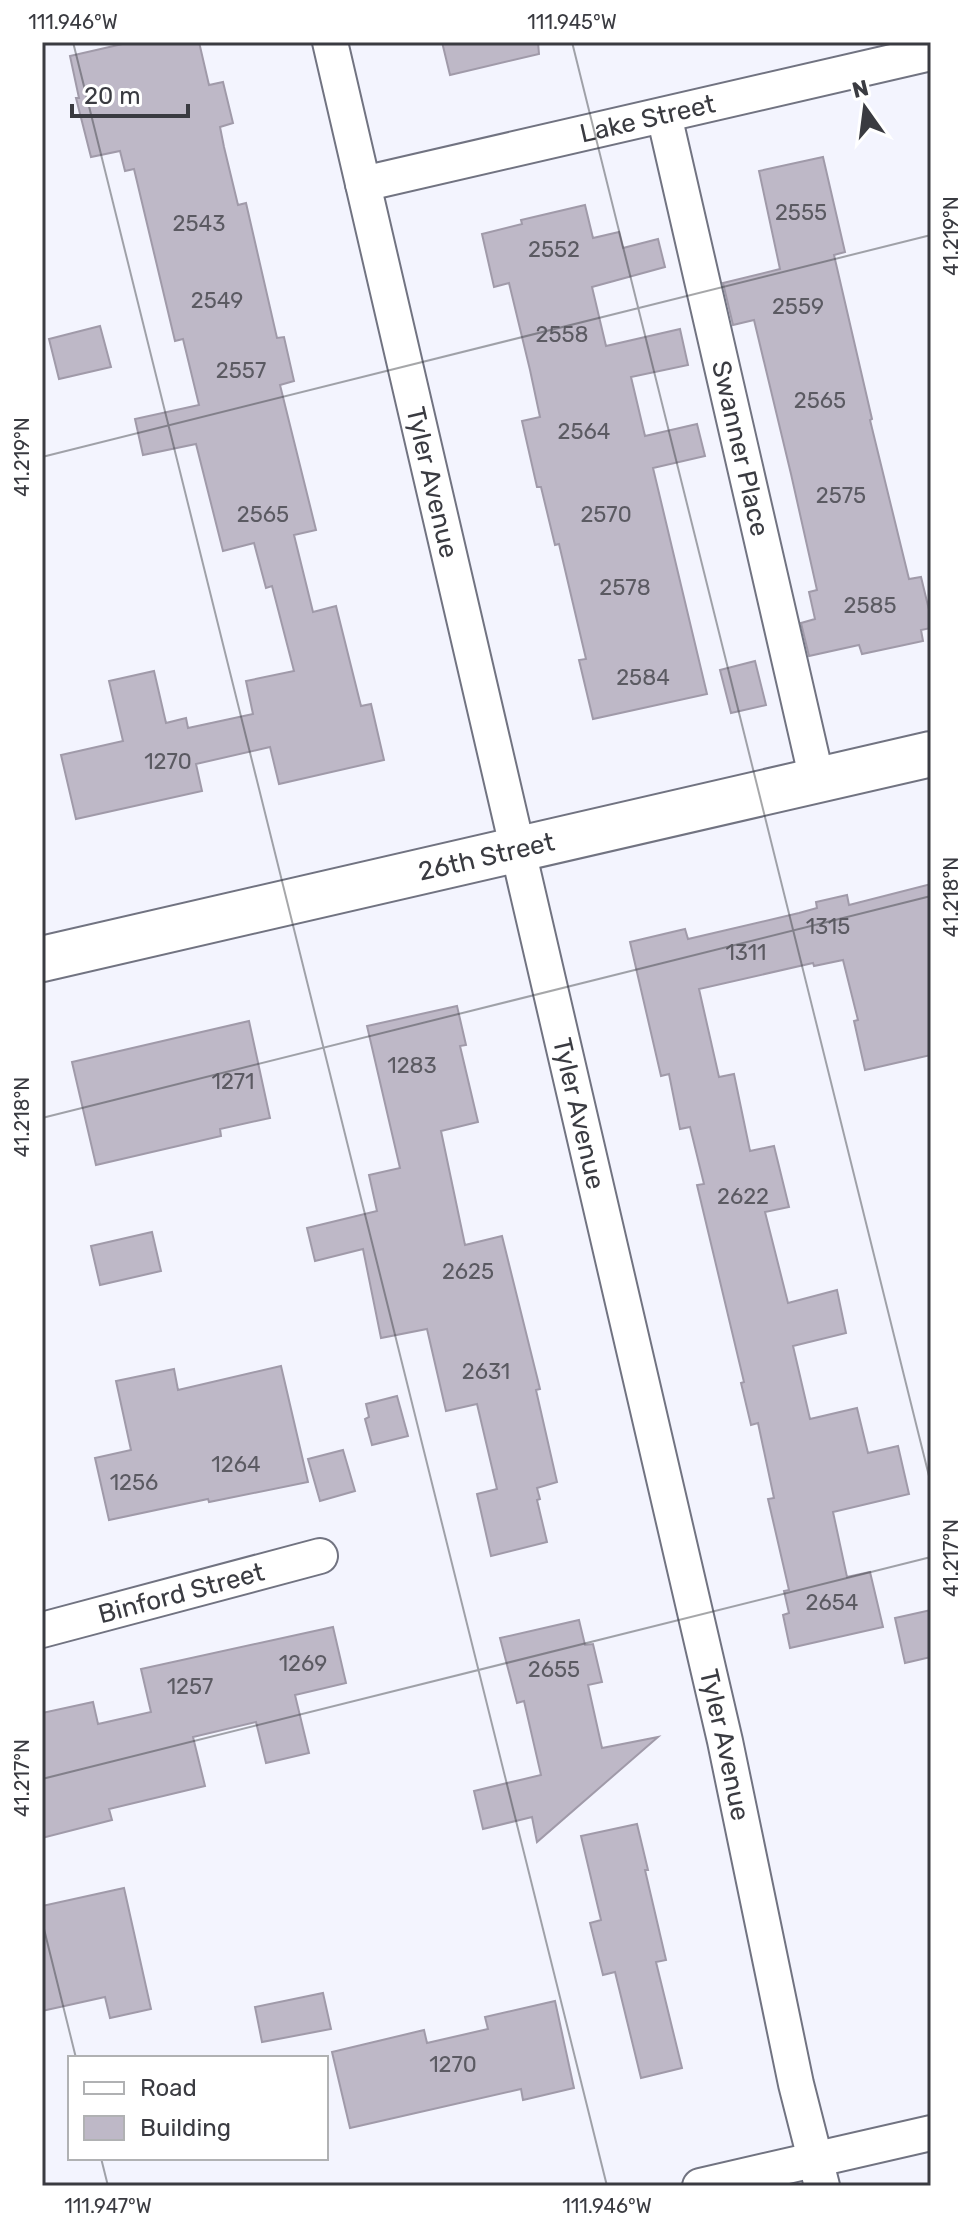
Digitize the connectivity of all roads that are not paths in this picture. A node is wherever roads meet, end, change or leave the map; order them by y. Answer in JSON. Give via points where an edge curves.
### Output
{"nodes":[{"id":1,"x":330,"y":42,"type":"edge"},
{"id":2,"x":931,"y":53,"type":"edge"},
{"id":3,"x":664,"y":115,"type":"junction"},
{"id":4,"x":363,"y":184,"type":"junction"},
{"id":5,"x":931,"y":754,"type":"edge"},
{"id":6,"x":817,"y":780,"type":"junction"},
{"id":7,"x":517,"y":849,"type":"junction"},
{"id":8,"x":42,"y":959,"type":"edge"},
{"id":9,"x":320,"y":1556,"type":"dead end"},
{"id":10,"x":42,"y":1630,"type":"edge"},
{"id":11,"x":931,"y":2133,"type":"edge"},
{"id":12,"x":818,"y":2172,"type":"edge"},
{"id":13,"x":700,"y":2186,"type":"edge"}],
"edges":[{"from":1,"to":4,"type":"street","name":"Tyler Avenue"},
{"from":2,"to":3,"type":"street","name":"Lake Street"},
{"from":3,"to":4,"type":"street","name":"Lake Street"},
{"from":3,"to":6,"type":"street","name":"Swanner Place"},
{"from":4,"to":7,"type":"street","name":"Tyler Avenue"},
{"from":5,"to":6,"type":"street","name":"26th Street"},
{"from":6,"to":7,"type":"street","name":"26th Street"},
{"from":7,"to":8,"type":"street","name":"26th Street"},
{"from":7,"to":12,"type":"street","name":"Tyler Avenue","via":[[721,1725]]},
{"from":9,"to":10,"type":"street","name":"Binford Street"},
{"from":11,"to":12,"type":"street"},
{"from":12,"to":13,"type":"street"}]}
